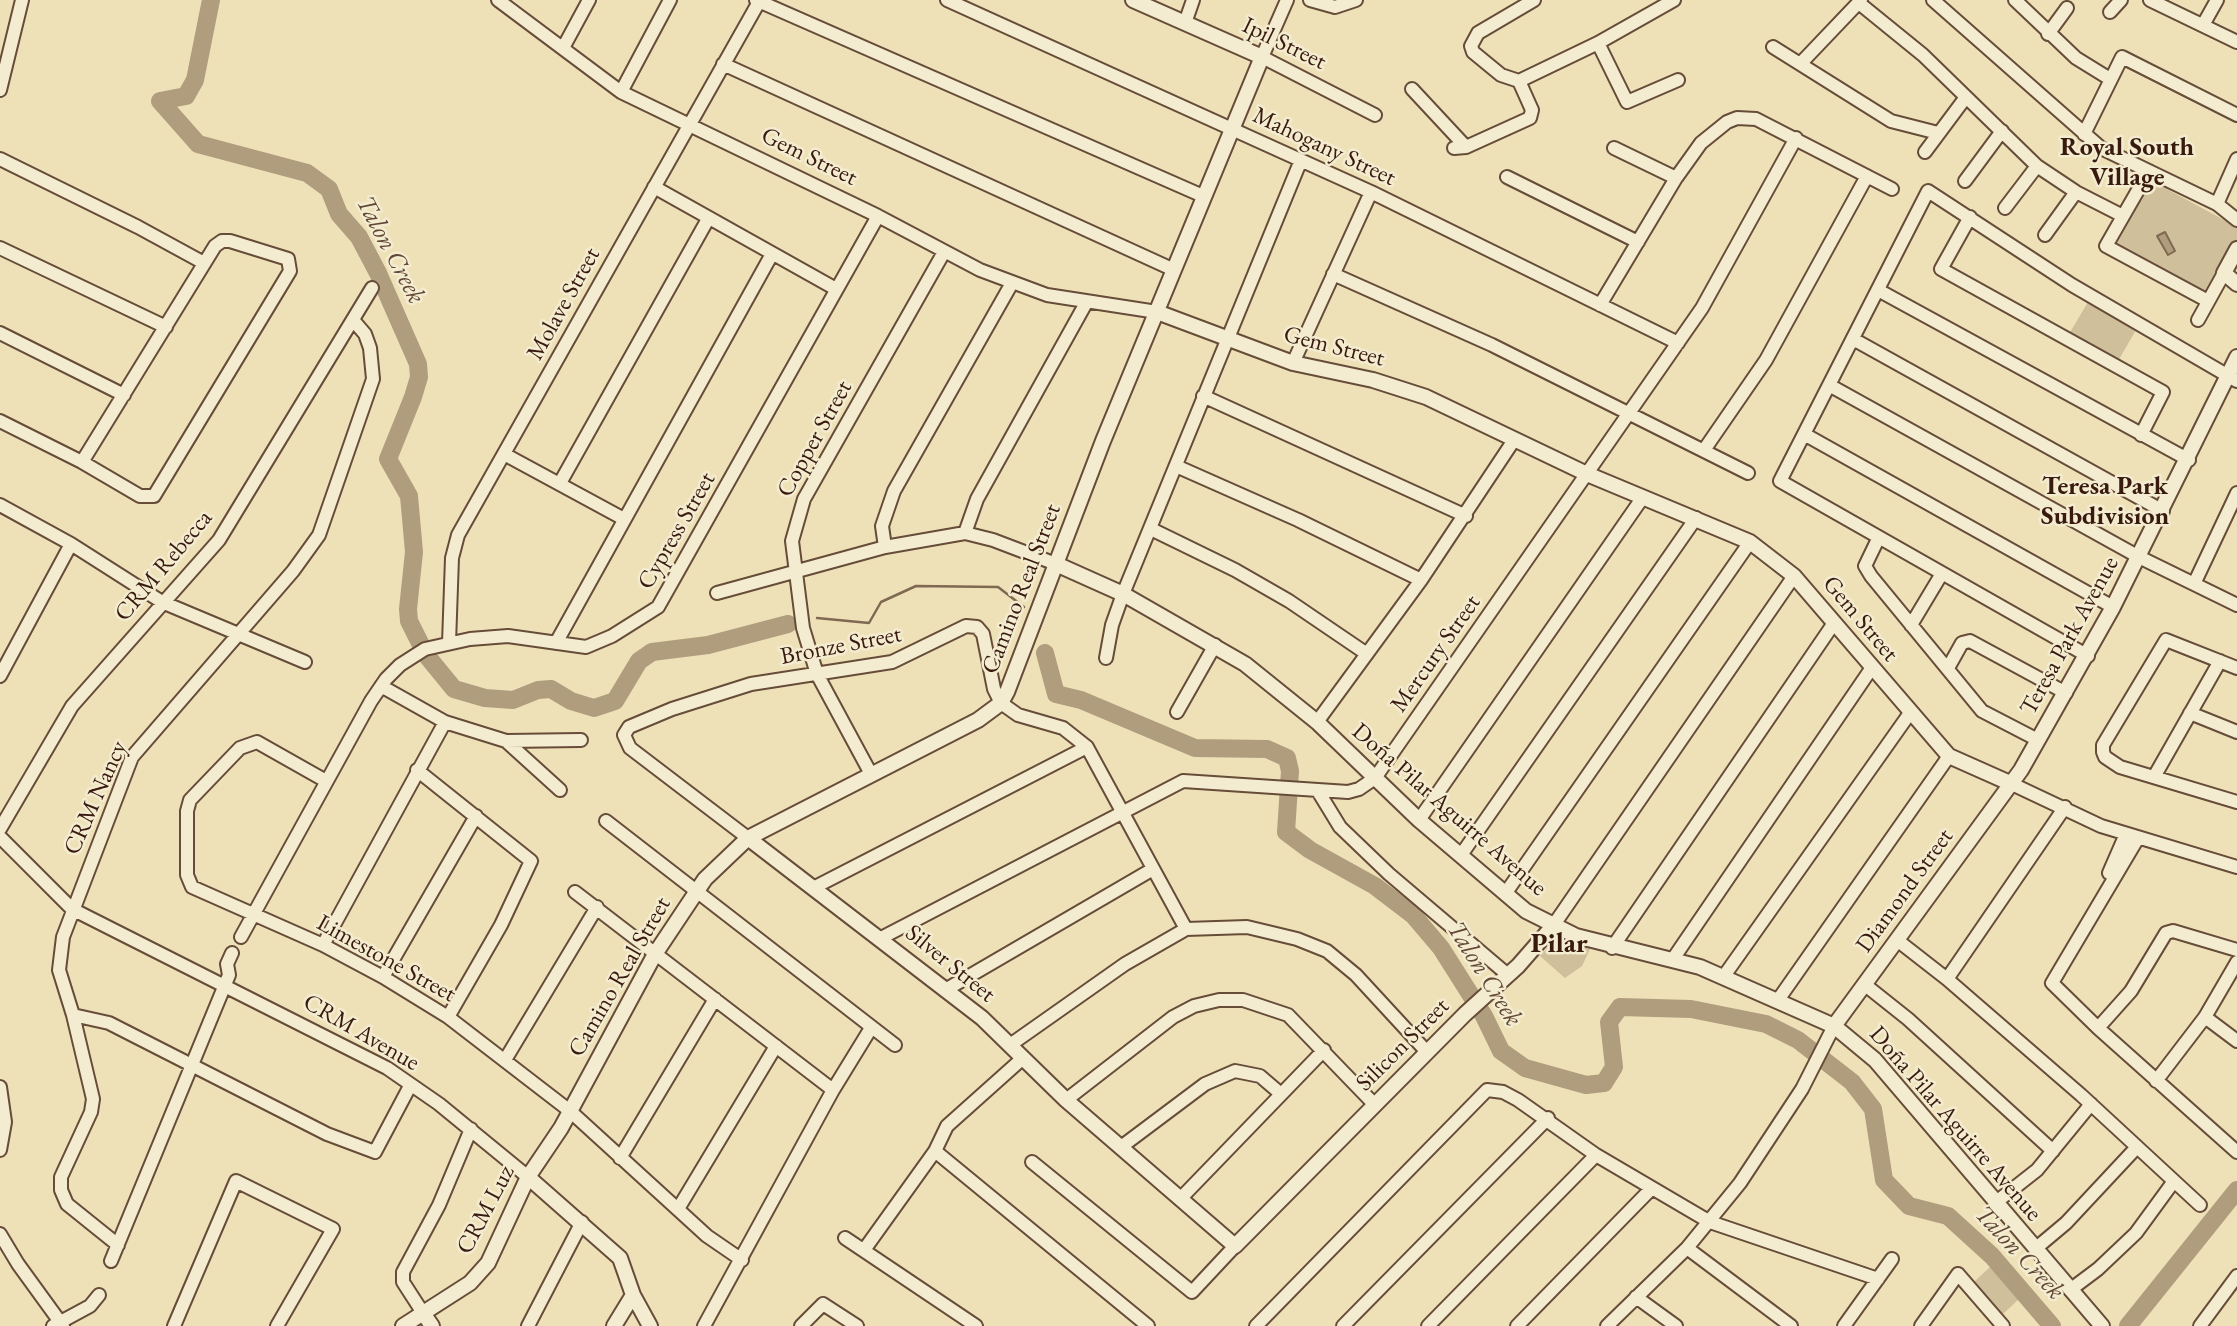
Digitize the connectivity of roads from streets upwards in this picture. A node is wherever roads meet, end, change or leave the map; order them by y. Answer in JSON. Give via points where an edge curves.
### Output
{"nodes":[{"id":1,"x":22,"y":0,"type":"edge"},
{"id":2,"x":499,"y":0,"type":"edge"},
{"id":3,"x":589,"y":0,"type":"edge"},
{"id":4,"x":670,"y":0,"type":"edge"},
{"id":5,"x":759,"y":0,"type":"edge"},
{"id":6,"x":947,"y":0,"type":"edge"},
{"id":7,"x":1133,"y":0,"type":"edge"},
{"id":8,"x":1193,"y":0,"type":"edge"},
{"id":9,"x":1287,"y":0,"type":"edge"},
{"id":10,"x":1310,"y":0,"type":"edge"},
{"id":11,"x":1356,"y":0,"type":"edge"},
{"id":12,"x":1534,"y":0,"type":"edge"},
{"id":13,"x":1674,"y":0,"type":"edge"},
{"id":14,"x":1933,"y":0,"type":"edge"},
{"id":15,"x":2015,"y":0,"type":"edge"},
{"id":16,"x":2120,"y":0,"type":"edge"},
{"id":17,"x":2150,"y":0,"type":"edge"},
{"id":18,"x":2217,"y":0,"type":"edge"},
{"id":19,"x":1860,"y":1,"type":"edge"},
{"id":20,"x":2067,"y":8,"type":"dead end"},
{"id":21,"x":2110,"y":12,"type":"dead end"},
{"id":22,"x":1185,"y":23,"type":"junction"},
{"id":23,"x":2203,"y":25,"type":"junction"},
{"id":24,"x":2048,"y":34,"type":"junction"},
{"id":25,"x":2237,"y":42,"type":"edge"},
{"id":26,"x":1598,"y":43,"type":"junction"},
{"id":27,"x":1773,"y":47,"type":"dead end"},
{"id":28,"x":563,"y":48,"type":"junction"},
{"id":29,"x":1262,"y":57,"type":"junction"},
{"id":30,"x":1801,"y":63,"type":"junction"},
{"id":31,"x":723,"y":64,"type":"junction"},
{"id":32,"x":2110,"y":79,"type":"junction"},
{"id":33,"x":1678,"y":80,"type":"dead end"},
{"id":34,"x":1519,"y":81,"type":"junction"},
{"id":35,"x":1412,"y":89,"type":"dead end"},
{"id":36,"x":0,"y":90,"type":"edge"},
{"id":37,"x":621,"y":92,"type":"junction"},
{"id":38,"x":1966,"y":97,"type":"junction"},
{"id":39,"x":1375,"y":115,"type":"dead end"},
{"id":40,"x":2237,"y":115,"type":"edge"},
{"id":41,"x":689,"y":124,"type":"junction"},
{"id":42,"x":1232,"y":127,"type":"junction"},
{"id":43,"x":2002,"y":131,"type":"junction"},
{"id":44,"x":1938,"y":133,"type":"junction"},
{"id":45,"x":2084,"y":134,"type":"junction"},
{"id":46,"x":1796,"y":138,"type":"junction"},
{"id":47,"x":1614,"y":148,"type":"dead end"},
{"id":48,"x":1925,"y":152,"type":"dead end"},
{"id":49,"x":0,"y":159,"type":"edge"},
{"id":50,"x":2237,"y":159,"type":"edge"},
{"id":51,"x":1301,"y":160,"type":"junction"},
{"id":52,"x":2037,"y":166,"type":"junction"},
{"id":53,"x":2149,"y":171,"type":"junction"},
{"id":54,"x":1867,"y":176,"type":"junction"},
{"id":55,"x":1507,"y":177,"type":"dead end"},
{"id":56,"x":1676,"y":178,"type":"junction"},
{"id":57,"x":1965,"y":181,"type":"dead end"},
{"id":58,"x":654,"y":187,"type":"junction"},
{"id":59,"x":1892,"y":189,"type":"dead end"},
{"id":60,"x":1371,"y":192,"type":"junction"},
{"id":61,"x":2076,"y":192,"type":"junction"},
{"id":62,"x":1203,"y":196,"type":"junction"},
{"id":63,"x":2217,"y":204,"type":"junction"},
{"id":64,"x":2006,"y":208,"type":"dead end"},
{"id":65,"x":878,"y":216,"type":"junction"},
{"id":66,"x":2123,"y":216,"type":"junction"},
{"id":67,"x":1970,"y":217,"type":"junction"},
{"id":68,"x":708,"y":219,"type":"junction"},
{"id":69,"x":2237,"y":220,"type":"edge"},
{"id":70,"x":2045,"y":235,"type":"dead end"},
{"id":71,"x":1638,"y":242,"type":"junction"},
{"id":72,"x":0,"y":248,"type":"edge"},
{"id":73,"x":2237,"y":249,"type":"edge"},
{"id":74,"x":944,"y":252,"type":"junction"},
{"id":75,"x":772,"y":254,"type":"junction"},
{"id":76,"x":204,"y":263,"type":"junction"},
{"id":77,"x":1172,"y":269,"type":"junction"},
{"id":78,"x":2224,"y":273,"type":"junction"},
{"id":79,"x":1333,"y":274,"type":"junction"},
{"id":80,"x":1012,"y":283,"type":"junction"},
{"id":81,"x":2237,"y":284,"type":"edge"},
{"id":82,"x":372,"y":288,"type":"dead end"},
{"id":83,"x":836,"y":289,"type":"junction"},
{"id":84,"x":1878,"y":290,"type":"junction"},
{"id":85,"x":2208,"y":301,"type":"junction"},
{"id":86,"x":1086,"y":303,"type":"junction"},
{"id":87,"x":1600,"y":305,"type":"junction"},
{"id":88,"x":1157,"y":312,"type":"junction"},
{"id":89,"x":354,"y":320,"type":"junction"},
{"id":90,"x":2198,"y":320,"type":"dead end"},
{"id":91,"x":166,"y":327,"type":"junction"},
{"id":92,"x":0,"y":333,"type":"edge"},
{"id":93,"x":1853,"y":339,"type":"junction"},
{"id":94,"x":1226,"y":340,"type":"junction"},
{"id":95,"x":1678,"y":343,"type":"junction"},
{"id":96,"x":2237,"y":357,"type":"edge"},
{"id":97,"x":1293,"y":363,"type":"junction"},
{"id":98,"x":2233,"y":378,"type":"edge"},
{"id":99,"x":1829,"y":385,"type":"junction"},
{"id":100,"x":124,"y":395,"type":"junction"},
{"id":101,"x":1203,"y":396,"type":"junction"},
{"id":102,"x":1629,"y":416,"type":"junction"},
{"id":103,"x":0,"y":421,"type":"edge"},
{"id":104,"x":1804,"y":434,"type":"junction"},
{"id":105,"x":2141,"y":435,"type":"junction"},
{"id":106,"x":1514,"y":440,"type":"junction"},
{"id":107,"x":1704,"y":450,"type":"junction"},
{"id":108,"x":504,"y":454,"type":"junction"},
{"id":109,"x":2189,"y":460,"type":"junction"},
{"id":110,"x":82,"y":462,"type":"junction"},
{"id":111,"x":1176,"y":466,"type":"junction"},
{"id":112,"x":1748,"y":473,"type":"dead end"},
{"id":113,"x":1587,"y":474,"type":"junction"},
{"id":114,"x":560,"y":483,"type":"junction"},
{"id":115,"x":2237,"y":493,"type":"edge"},
{"id":116,"x":1643,"y":497,"type":"junction"},
{"id":117,"x":0,"y":505,"type":"edge"},
{"id":118,"x":2163,"y":511,"type":"junction"},
{"id":119,"x":1466,"y":516,"type":"junction"},
{"id":120,"x":624,"y":519,"type":"junction"},
{"id":121,"x":1696,"y":519,"type":"junction"},
{"id":122,"x":1151,"y":529,"type":"junction"},
{"id":123,"x":965,"y":533,"type":"junction"},
{"id":124,"x":1878,"y":539,"type":"junction"},
{"id":125,"x":1750,"y":542,"type":"junction"},
{"id":126,"x":71,"y":544,"type":"junction"},
{"id":127,"x":885,"y":547,"type":"junction"},
{"id":128,"x":2139,"y":557,"type":"junction"},
{"id":129,"x":1056,"y":564,"type":"junction"},
{"id":130,"x":795,"y":571,"type":"junction"},
{"id":131,"x":1941,"y":575,"type":"junction"},
{"id":132,"x":1794,"y":576,"type":"junction"},
{"id":133,"x":1421,"y":580,"type":"junction"},
{"id":134,"x":2193,"y":584,"type":"junction"},
{"id":135,"x":717,"y":593,"type":"dead end"},
{"id":136,"x":1124,"y":594,"type":"junction"},
{"id":137,"x":162,"y":602,"type":"junction"},
{"id":138,"x":2237,"y":605,"type":"edge"},
{"id":139,"x":2113,"y":607,"type":"junction"},
{"id":140,"x":1834,"y":623,"type":"junction"},
{"id":141,"x":1911,"y":625,"type":"junction"},
{"id":142,"x":238,"y":632,"type":"junction"},
{"id":143,"x":449,"y":643,"type":"junction"},
{"id":144,"x":556,"y":643,"type":"junction"},
{"id":145,"x":1215,"y":645,"type":"junction"},
{"id":146,"x":1367,"y":654,"type":"junction"},
{"id":147,"x":2088,"y":656,"type":"junction"},
{"id":148,"x":1106,"y":658,"type":"dead end"},
{"id":149,"x":2220,"y":661,"type":"junction"},
{"id":150,"x":305,"y":662,"type":"dead end"},
{"id":151,"x":1948,"y":668,"type":"junction"},
{"id":152,"x":2237,"y":668,"type":"edge"},
{"id":153,"x":1871,"y":669,"type":"junction"},
{"id":154,"x":817,"y":674,"type":"junction"},
{"id":155,"x":0,"y":676,"type":"edge"},
{"id":156,"x":381,"y":685,"type":"junction"},
{"id":157,"x":2066,"y":693,"type":"junction"},
{"id":158,"x":1000,"y":703,"type":"junction"},
{"id":159,"x":1177,"y":712,"type":"dead end"},
{"id":160,"x":1910,"y":713,"type":"junction"},
{"id":161,"x":2190,"y":713,"type":"junction"},
{"id":162,"x":445,"y":722,"type":"junction"},
{"id":163,"x":1317,"y":722,"type":"junction"},
{"id":164,"x":2237,"y":732,"type":"edge"},
{"id":165,"x":624,"y":735,"type":"joint"},
{"id":166,"x":581,"y":740,"type":"dead end"},
{"id":167,"x":2038,"y":740,"type":"junction"},
{"id":168,"x":506,"y":741,"type":"junction"},
{"id":169,"x":1087,"y":747,"type":"junction"},
{"id":170,"x":1950,"y":756,"type":"junction"},
{"id":171,"x":417,"y":770,"type":"junction"},
{"id":172,"x":871,"y":774,"type":"junction"},
{"id":173,"x":2154,"y":777,"type":"junction"},
{"id":174,"x":1375,"y":778,"type":"junction"},
{"id":175,"x":326,"y":781,"type":"junction"},
{"id":176,"x":2012,"y":784,"type":"junction"},
{"id":177,"x":560,"y":790,"type":"dead end"},
{"id":178,"x":1318,"y":791,"type":"junction"},
{"id":179,"x":2237,"y":802,"type":"edge"},
{"id":180,"x":2066,"y":807,"type":"junction"},
{"id":181,"x":1123,"y":811,"type":"junction"},
{"id":182,"x":476,"y":816,"type":"junction"},
{"id":183,"x":1419,"y":820,"type":"junction"},
{"id":184,"x":606,"y":821,"type":"dead end"},
{"id":185,"x":0,"y":829,"type":"edge"},
{"id":186,"x":2132,"y":836,"type":"junction"},
{"id":187,"x":0,"y":837,"type":"edge"},
{"id":188,"x":748,"y":838,"type":"junction"},
{"id":189,"x":1461,"y":855,"type":"junction"},
{"id":190,"x":2237,"y":867,"type":"edge"},
{"id":191,"x":1153,"y":869,"type":"junction"},
{"id":192,"x":814,"y":887,"type":"junction"},
{"id":193,"x":697,"y":891,"type":"junction"},
{"id":194,"x":575,"y":892,"type":"dead end"},
{"id":195,"x":1505,"y":894,"type":"junction"},
{"id":196,"x":597,"y":907,"type":"junction"},
{"id":197,"x":72,"y":909,"type":"junction"},
{"id":198,"x":253,"y":915,"type":"junction"},
{"id":199,"x":1553,"y":926,"type":"junction"},
{"id":200,"x":1186,"y":929,"type":"junction"},
{"id":201,"x":241,"y":937,"type":"dead end"},
{"id":202,"x":881,"y":938,"type":"junction"},
{"id":203,"x":1897,"y":940,"type":"junction"},
{"id":204,"x":323,"y":945,"type":"junction"},
{"id":205,"x":1612,"y":948,"type":"junction"},
{"id":206,"x":2237,"y":950,"type":"edge"},
{"id":207,"x":232,"y":953,"type":"dead end"},
{"id":208,"x":655,"y":954,"type":"junction"},
{"id":209,"x":1673,"y":959,"type":"junction"},
{"id":210,"x":2237,"y":962,"type":"edge"},
{"id":211,"x":1508,"y":975,"type":"junction"},
{"id":212,"x":1724,"y":976,"type":"junction"},
{"id":213,"x":383,"y":977,"type":"junction"},
{"id":214,"x":1947,"y":979,"type":"junction"},
{"id":215,"x":225,"y":984,"type":"junction"},
{"id":216,"x":1864,"y":984,"type":"junction"},
{"id":217,"x":947,"y":989,"type":"junction"},
{"id":218,"x":715,"y":999,"type":"junction"},
{"id":219,"x":1778,"y":1000,"type":"junction"},
{"id":220,"x":73,"y":1014,"type":"junction"},
{"id":221,"x":448,"y":1017,"type":"junction"},
{"id":222,"x":2205,"y":1017,"type":"junction"},
{"id":223,"x":1834,"y":1026,"type":"junction"},
{"id":224,"x":872,"y":1028,"type":"junction"},
{"id":225,"x":2098,"y":1028,"type":"junction"},
{"id":226,"x":2237,"y":1041,"type":"edge"},
{"id":227,"x":895,"y":1045,"type":"dead end"},
{"id":228,"x":1010,"y":1045,"type":"junction"},
{"id":229,"x":776,"y":1046,"type":"junction"},
{"id":230,"x":1324,"y":1050,"type":"junction"},
{"id":231,"x":1427,"y":1052,"type":"junction"},
{"id":232,"x":1023,"y":1058,"type":"junction"},
{"id":233,"x":505,"y":1060,"type":"junction"},
{"id":234,"x":190,"y":1065,"type":"junction"},
{"id":235,"x":2156,"y":1081,"type":"junction"},
{"id":236,"x":410,"y":1086,"type":"junction"},
{"id":237,"x":0,"y":1087,"type":"edge"},
{"id":238,"x":833,"y":1090,"type":"junction"},
{"id":239,"x":1281,"y":1094,"type":"junction"},
{"id":240,"x":1066,"y":1100,"type":"junction"},
{"id":241,"x":2091,"y":1104,"type":"junction"},
{"id":242,"x":1375,"y":1105,"type":"junction"},
{"id":243,"x":570,"y":1111,"type":"junction"},
{"id":244,"x":1548,"y":1118,"type":"junction"},
{"id":245,"x":471,"y":1129,"type":"junction"},
{"id":246,"x":549,"y":1147,"type":"joint"},
{"id":247,"x":1121,"y":1147,"type":"junction"},
{"id":248,"x":2137,"y":1147,"type":"junction"},
{"id":249,"x":0,"y":1150,"type":"edge"},
{"id":250,"x":936,"y":1151,"type":"junction"},
{"id":251,"x":2053,"y":1151,"type":"junction"},
{"id":252,"x":2237,"y":1152,"type":"edge"},
{"id":253,"x":1596,"y":1155,"type":"junction"},
{"id":254,"x":620,"y":1158,"type":"junction"},
{"id":255,"x":1032,"y":1162,"type":"dead end"},
{"id":256,"x":528,"y":1177,"type":"junction"},
{"id":257,"x":2174,"y":1181,"type":"junction"},
{"id":258,"x":1652,"y":1188,"type":"junction"},
{"id":259,"x":1182,"y":1197,"type":"junction"},
{"id":260,"x":1995,"y":1203,"type":"junction"},
{"id":261,"x":2200,"y":1205,"type":"dead end"},
{"id":262,"x":678,"y":1209,"type":"junction"},
{"id":263,"x":582,"y":1222,"type":"junction"},
{"id":264,"x":1710,"y":1222,"type":"junction"},
{"id":265,"x":0,"y":1234,"type":"edge"},
{"id":266,"x":845,"y":1238,"type":"dead end"},
{"id":267,"x":118,"y":1245,"type":"junction"},
{"id":268,"x":1236,"y":1246,"type":"junction"},
{"id":269,"x":1687,"y":1248,"type":"junction"},
{"id":270,"x":2035,"y":1249,"type":"junction"},
{"id":271,"x":864,"y":1250,"type":"junction"},
{"id":272,"x":1892,"y":1259,"type":"dead end"},
{"id":273,"x":742,"y":1260,"type":"junction"},
{"id":274,"x":111,"y":1261,"type":"dead end"},
{"id":275,"x":2237,"y":1276,"type":"edge"},
{"id":276,"x":1878,"y":1279,"type":"junction"},
{"id":277,"x":2070,"y":1290,"type":"junction"},
{"id":278,"x":633,"y":1295,"type":"junction"},
{"id":279,"x":99,"y":1296,"type":"dead end"},
{"id":280,"x":1636,"y":1297,"type":"junction"},
{"id":281,"x":423,"y":1313,"type":"junction"},
{"id":282,"x":59,"y":1324,"type":"edge"},
{"id":283,"x":174,"y":1326,"type":"edge"},
{"id":284,"x":277,"y":1326,"type":"edge"},
{"id":285,"x":403,"y":1326,"type":"edge"},
{"id":286,"x":432,"y":1326,"type":"edge"},
{"id":287,"x":528,"y":1326,"type":"edge"},
{"id":288,"x":614,"y":1326,"type":"edge"},
{"id":289,"x":650,"y":1326,"type":"edge"},
{"id":290,"x":704,"y":1326,"type":"edge"},
{"id":291,"x":801,"y":1326,"type":"edge"},
{"id":292,"x":857,"y":1326,"type":"edge"},
{"id":293,"x":976,"y":1326,"type":"edge"},
{"id":294,"x":1148,"y":1326,"type":"edge"},
{"id":295,"x":1256,"y":1326,"type":"edge"},
{"id":296,"x":1343,"y":1326,"type":"edge"},
{"id":297,"x":1428,"y":1326,"type":"edge"},
{"id":298,"x":1517,"y":1326,"type":"edge"},
{"id":299,"x":1607,"y":1326,"type":"edge"},
{"id":300,"x":1676,"y":1326,"type":"edge"},
{"id":301,"x":1791,"y":1326,"type":"edge"},
{"id":302,"x":1844,"y":1326,"type":"edge"},
{"id":303,"x":1921,"y":1326,"type":"edge"},
{"id":304,"x":2003,"y":1326,"type":"edge"},
{"id":305,"x":2102,"y":1326,"type":"edge"},
{"id":306,"x":2200,"y":1326,"type":"edge"}],
"edges":[{"from":1,"to":36,"type":"street"},
{"from":2,"to":28,"type":"street","name":"Gem Street"},
{"from":3,"to":28,"type":"street"},
{"from":4,"to":37,"type":"street"},
{"from":5,"to":31,"type":"street","name":"Molave Street"},
{"from":5,"to":62,"type":"street"},
{"from":6,"to":42,"type":"street","name":"Mahogany Street"},
{"from":7,"to":22,"type":"street","name":"Ipil Street"},
{"from":8,"to":22,"type":"street"},
{"from":9,"to":29,"type":"street","name":"Camino Real Street"},
{"from":10,"to":11,"type":"street","via":[[1335,7]]},
{"from":12,"to":34,"type":"street","via":[[1478,33],[1471,46],[1502,75]]},
{"from":13,"to":26,"type":"street"},
{"from":14,"to":45,"type":"street"},
{"from":15,"to":24,"type":"street"},
{"from":16,"to":21,"type":"street"},
{"from":17,"to":23,"type":"street"},
{"from":18,"to":23,"type":"street"},
{"from":19,"to":30,"type":"street"},
{"from":19,"to":38,"type":"street"},
{"from":20,"to":24,"type":"street"},
{"from":22,"to":29,"type":"street","name":"Ipil Street"},
{"from":23,"to":25,"type":"street"},
{"from":24,"to":32,"type":"street","via":[[2087,67]]},
{"from":26,"to":33,"type":"street","via":[[1627,102]]},
{"from":26,"to":34,"type":"street"},
{"from":27,"to":30,"type":"street"},
{"from":28,"to":37,"type":"street","name":"Gem Street"},
{"from":29,"to":39,"type":"street","name":"Ipil Street"},
{"from":29,"to":42,"type":"street","name":"Camino Real Street"},
{"from":30,"to":44,"type":"street","via":[[1891,121]]},
{"from":31,"to":41,"type":"street","name":"Molave Street"},
{"from":31,"to":77,"type":"street"},
{"from":32,"to":40,"type":"street","via":[[2122,57]]},
{"from":32,"to":45,"type":"street"},
{"from":34,"to":35,"type":"street","via":[[1532,110],[1530,118],[1460,148]]},
{"from":37,"to":41,"type":"street","name":"Gem Street"},
{"from":38,"to":43,"type":"street"},
{"from":38,"to":44,"type":"street"},
{"from":41,"to":58,"type":"street","name":"Molave Street"},
{"from":41,"to":65,"type":"street","name":"Gem Street"},
{"from":42,"to":51,"type":"street","name":"Mahogany Street"},
{"from":42,"to":62,"type":"street","name":"Camino Real Street"},
{"from":43,"to":52,"type":"street"},
{"from":43,"to":57,"type":"street"},
{"from":44,"to":48,"type":"street"},
{"from":45,"to":53,"type":"street","via":[[2101,148]]},
{"from":46,"to":54,"type":"street"},
{"from":46,"to":56,"type":"street","via":[[1756,119],[1737,118],[1714,131]]},
{"from":46,"to":95,"type":"street","name":"Mercury Street"},
{"from":47,"to":56,"type":"street"},
{"from":49,"to":76,"type":"street"},
{"from":50,"to":63,"type":"street"},
{"from":51,"to":60,"type":"street","name":"Mahogany Street"},
{"from":51,"to":94,"type":"street"},
{"from":52,"to":61,"type":"street"},
{"from":52,"to":64,"type":"street"},
{"from":53,"to":63,"type":"street"},
{"from":53,"to":66,"type":"street"},
{"from":54,"to":59,"type":"street"},
{"from":54,"to":107,"type":"street","via":[[1766,360]]},
{"from":55,"to":71,"type":"street"},
{"from":56,"to":71,"type":"street"},
{"from":58,"to":68,"type":"street"},
{"from":58,"to":108,"type":"street","name":"Molave Street"},
{"from":60,"to":79,"type":"street"},
{"from":60,"to":87,"type":"street","name":"Mahogany Street"},
{"from":61,"to":66,"type":"street"},
{"from":61,"to":70,"type":"street"},
{"from":62,"to":77,"type":"street","name":"Camino Real Street"},
{"from":63,"to":69,"type":"street"},
{"from":65,"to":74,"type":"street","name":"Gem Street"},
{"from":65,"to":83,"type":"street","name":"Cypress Street"},
{"from":66,"to":85,"type":"street","via":[[2106,246]]},
{"from":67,"to":84,"type":"street","via":[[1928,191]]},
{"from":67,"to":98,"type":"street","via":[[2072,285]]},
{"from":67,"to":105,"type":"street","via":[[1941,269],[2163,392]]},
{"from":68,"to":75,"type":"street"},
{"from":68,"to":114,"type":"street"},
{"from":71,"to":87,"type":"street"},
{"from":72,"to":91,"type":"street"},
{"from":73,"to":78,"type":"street"},
{"from":74,"to":80,"type":"street","name":"Gem Street"},
{"from":74,"to":130,"type":"street","name":"Copper Street","via":[[804,499],[792,541]]},
{"from":75,"to":83,"type":"street"},
{"from":75,"to":120,"type":"street"},
{"from":76,"to":91,"type":"street"},
{"from":76,"to":110,"type":"street","via":[[222,241],[291,262],[290,271],[165,481],[150,498]]},
{"from":77,"to":88,"type":"street","name":"Camino Real Street"},
{"from":78,"to":81,"type":"street"},
{"from":78,"to":85,"type":"street"},
{"from":79,"to":97,"type":"street"},
{"from":79,"to":102,"type":"street","via":[[1492,345]]},
{"from":80,"to":86,"type":"street","name":"Gem Street"},
{"from":80,"to":127,"type":"street","via":[[894,491],[882,526]]},
{"from":82,"to":89,"type":"street","name":"CRM Rebecca"},
{"from":83,"to":144,"type":"street","name":"Cypress Street","via":[[658,607],[586,647]]},
{"from":84,"to":93,"type":"street"},
{"from":84,"to":105,"type":"street"},
{"from":85,"to":90,"type":"street"},
{"from":86,"to":88,"type":"street","name":"Gem Street"},
{"from":86,"to":123,"type":"street","via":[[977,499]]},
{"from":87,"to":95,"type":"street","name":"Mahogany Street"},
{"from":88,"to":94,"type":"street","name":"Gem Street"},
{"from":88,"to":129,"type":"street","name":"Camino Real Street"},
{"from":89,"to":137,"type":"street","name":"CRM Rebecca","via":[[219,540]]},
{"from":89,"to":142,"type":"street","name":"CRM Nancy","via":[[370,348],[373,379],[319,535],[293,572]]},
{"from":91,"to":100,"type":"street"},
{"from":92,"to":100,"type":"street"},
{"from":93,"to":99,"type":"street"},
{"from":93,"to":118,"type":"street"},
{"from":94,"to":97,"type":"street","name":"Gem Street"},
{"from":94,"to":101,"type":"street"},
{"from":95,"to":102,"type":"street","name":"Mercury Street"},
{"from":96,"to":98,"type":"street","name":"Teresa Park Avenue"},
{"from":97,"to":106,"type":"street","name":"Gem Street","via":[[1426,397]]},
{"from":98,"to":109,"type":"street","name":"Teresa Park Avenue"},
{"from":99,"to":104,"type":"street"},
{"from":99,"to":128,"type":"street"},
{"from":100,"to":110,"type":"street"},
{"from":101,"to":111,"type":"street"},
{"from":101,"to":119,"type":"street"},
{"from":102,"to":107,"type":"street"},
{"from":102,"to":113,"type":"street","name":"Mercury Street"},
{"from":103,"to":110,"type":"street"},
{"from":104,"to":124,"type":"street","via":[[1780,481]]},
{"from":104,"to":139,"type":"street"},
{"from":105,"to":109,"type":"street"},
{"from":106,"to":113,"type":"street","name":"Gem Street"},
{"from":106,"to":119,"type":"street"},
{"from":107,"to":112,"type":"street"},
{"from":108,"to":114,"type":"street"},
{"from":108,"to":143,"type":"street","name":"Molave Street","via":[[454,547]]},
{"from":109,"to":118,"type":"street","name":"Teresa Park Avenue"},
{"from":111,"to":122,"type":"street"},
{"from":111,"to":133,"type":"street"},
{"from":113,"to":116,"type":"street","name":"Gem Street"},
{"from":113,"to":174,"type":"street","name":"Mercury Street"},
{"from":114,"to":120,"type":"street"},
{"from":115,"to":134,"type":"street"},
{"from":116,"to":121,"type":"street","name":"Gem Street"},
{"from":116,"to":183,"type":"street"},
{"from":117,"to":126,"type":"street"},
{"from":118,"to":128,"type":"street","name":"Teresa Park Avenue"},
{"from":119,"to":133,"type":"street"},
{"from":120,"to":144,"type":"street"},
{"from":121,"to":125,"type":"street","name":"Gem Street"},
{"from":121,"to":189,"type":"street"},
{"from":122,"to":136,"type":"street"},
{"from":122,"to":146,"type":"street","via":[[1257,583]]},
{"from":123,"to":127,"type":"street","name":"Doña Pilar Aguirre Avenue"},
{"from":123,"to":129,"type":"street","name":"Doña Pilar Aguirre Avenue"},
{"from":124,"to":131,"type":"street"},
{"from":124,"to":141,"type":"street","via":[[1866,559],[1867,572]]},
{"from":125,"to":132,"type":"street","name":"Gem Street"},
{"from":125,"to":195,"type":"street"},
{"from":126,"to":137,"type":"street"},
{"from":126,"to":155,"type":"street"},
{"from":127,"to":130,"type":"street","name":"Doña Pilar Aguirre Avenue"},
{"from":128,"to":134,"type":"street"},
{"from":128,"to":139,"type":"street","name":"Teresa Park Avenue"},
{"from":129,"to":136,"type":"street","name":"Doña Pilar Aguirre Avenue"},
{"from":129,"to":158,"type":"street","name":"Camino Real Street"},
{"from":130,"to":135,"type":"street","name":"Doña Pilar Aguirre Avenue"},
{"from":130,"to":154,"type":"street","name":"Copper Street","via":[[803,628]]},
{"from":131,"to":141,"type":"street"},
{"from":131,"to":147,"type":"street"},
{"from":132,"to":140,"type":"street","name":"Gem Street"},
{"from":132,"to":199,"type":"street","name":"Silicon Street"},
{"from":133,"to":146,"type":"street"},
{"from":134,"to":138,"type":"street"},
{"from":136,"to":145,"type":"street","name":"Doña Pilar Aguirre Avenue"},
{"from":136,"to":148,"type":"street"},
{"from":137,"to":142,"type":"street"},
{"from":137,"to":185,"type":"street","name":"CRM Rebecca","via":[[72,706]]},
{"from":139,"to":147,"type":"street","name":"Teresa Park Avenue"},
{"from":140,"to":153,"type":"street","name":"Gem Street"},
{"from":140,"to":205,"type":"street"},
{"from":141,"to":151,"type":"street"},
{"from":142,"to":150,"type":"street"},
{"from":142,"to":197,"type":"street","name":"CRM Nancy","via":[[132,757]]},
{"from":143,"to":144,"type":"street","name":"Cypress Street","via":[[508,636]]},
{"from":143,"to":156,"type":"street","name":"Cypress Street","via":[[425,649]]},
{"from":145,"to":159,"type":"street"},
{"from":145,"to":163,"type":"street","name":"Doña Pilar Aguirre Avenue"},
{"from":146,"to":163,"type":"street"},
{"from":147,"to":157,"type":"street","name":"Teresa Park Avenue"},
{"from":149,"to":152,"type":"street"},
{"from":149,"to":161,"type":"street"},
{"from":149,"to":173,"type":"street","via":[[2166,640],[2103,745],[2105,757],[2120,767]]},
{"from":151,"to":157,"type":"street","via":[[1962,643],[1970,641]]},
{"from":151,"to":167,"type":"street","via":[[1982,711]]},
{"from":153,"to":160,"type":"street","name":"Gem Street"},
{"from":153,"to":209,"type":"street"},
{"from":154,"to":158,"type":"street","name":"Bronze Street","via":[[892,662],[966,626],[977,627],[984,634]]},
{"from":154,"to":165,"type":"street","name":"Bronze Street","via":[[723,692],[637,723]]},
{"from":154,"to":172,"type":"street","name":"Copper Street"},
{"from":156,"to":162,"type":"street"},
{"from":156,"to":175,"type":"street","name":"Cypress Street"},
{"from":157,"to":167,"type":"street","name":"Teresa Park Avenue"},
{"from":158,"to":169,"type":"street","via":[[1018,715],[1063,728]]},
{"from":158,"to":172,"type":"street","name":"Camino Real Street","via":[[978,720]]},
{"from":160,"to":170,"type":"street","name":"Gem Street"},
{"from":160,"to":212,"type":"street"},
{"from":161,"to":164,"type":"street"},
{"from":161,"to":173,"type":"street"},
{"from":162,"to":168,"type":"street"},
{"from":162,"to":171,"type":"street"},
{"from":163,"to":174,"type":"street","name":"Doña Pilar Aguirre Avenue"},
{"from":165,"to":188,"type":"street","name":"Silver Street","via":[[630,748]]},
{"from":166,"to":168,"type":"street"},
{"from":167,"to":176,"type":"street","name":"Teresa Park Avenue"},
{"from":168,"to":177,"type":"street"},
{"from":169,"to":181,"type":"street"},
{"from":169,"to":192,"type":"street"},
{"from":170,"to":176,"type":"street","name":"Gem Street"},
{"from":170,"to":219,"type":"street"},
{"from":171,"to":182,"type":"street"},
{"from":171,"to":204,"type":"street"},
{"from":172,"to":188,"type":"street","name":"Camino Real Street"},
{"from":173,"to":179,"type":"street"},
{"from":174,"to":178,"type":"street","via":[[1348,792]]},
{"from":174,"to":183,"type":"street","name":"Doña Pilar Aguirre Avenue"},
{"from":175,"to":198,"type":"street","name":"Cypress Street"},
{"from":175,"to":198,"type":"street","name":"Limestone Street","via":[[250,742],[190,800],[188,883]]},
{"from":176,"to":180,"type":"street","name":"Gem Street"},
{"from":176,"to":203,"type":"street","name":"Diamond Street"},
{"from":178,"to":181,"type":"street","via":[[1183,781]]},
{"from":178,"to":211,"type":"street","via":[[1340,827]]},
{"from":180,"to":186,"type":"street","name":"Gem Street"},
{"from":180,"to":214,"type":"street"},
{"from":181,"to":191,"type":"street"},
{"from":181,"to":202,"type":"street"},
{"from":182,"to":213,"type":"street"},
{"from":182,"to":221,"type":"street","via":[[531,861],[501,925]]},
{"from":183,"to":189,"type":"street","name":"Doña Pilar Aguirre Avenue"},
{"from":184,"to":193,"type":"street"},
{"from":186,"to":190,"type":"street","name":"Gem Street"},
{"from":186,"to":225,"type":"street","via":[[2052,982]]},
{"from":187,"to":197,"type":"street","name":"CRM Avenue"},
{"from":188,"to":192,"type":"street","name":"Silver Street"},
{"from":188,"to":193,"type":"street","name":"Camino Real Street"},
{"from":189,"to":195,"type":"street","name":"Doña Pilar Aguirre Avenue"},
{"from":191,"to":200,"type":"street"},
{"from":191,"to":217,"type":"street"},
{"from":192,"to":202,"type":"street","name":"Silver Street"},
{"from":193,"to":208,"type":"street","name":"Camino Real Street"},
{"from":193,"to":224,"type":"street"},
{"from":194,"to":196,"type":"street"},
{"from":195,"to":199,"type":"street","name":"Doña Pilar Aguirre Avenue"},
{"from":196,"to":208,"type":"street"},
{"from":196,"to":233,"type":"street"},
{"from":197,"to":215,"type":"street","name":"CRM Avenue"},
{"from":197,"to":220,"type":"street","name":"CRM Nancy","via":[[58,958]]},
{"from":198,"to":201,"type":"street","name":"Cypress Street"},
{"from":198,"to":204,"type":"street","name":"Limestone Street"},
{"from":199,"to":205,"type":"street","name":"Doña Pilar Aguirre Avenue"},
{"from":199,"to":211,"type":"street","name":"Silicon Street"},
{"from":200,"to":228,"type":"street","via":[[1125,964]]},
{"from":200,"to":231,"type":"street","via":[[1247,928],[1327,951],[1356,975]]},
{"from":202,"to":217,"type":"street","name":"Silver Street"},
{"from":203,"to":214,"type":"street"},
{"from":203,"to":216,"type":"street","name":"Diamond Street"},
{"from":204,"to":213,"type":"street","name":"Limestone Street"},
{"from":205,"to":209,"type":"street","name":"Doña Pilar Aguirre Avenue"},
{"from":206,"to":225,"type":"street","via":[[2173,931],[2166,933],[2131,991]]},
{"from":207,"to":215,"type":"street"},
{"from":208,"to":218,"type":"street"},
{"from":208,"to":243,"type":"street","name":"Camino Real Street"},
{"from":209,"to":212,"type":"street","name":"Doña Pilar Aguirre Avenue"},
{"from":210,"to":222,"type":"street"},
{"from":211,"to":231,"type":"street","name":"Silicon Street"},
{"from":212,"to":219,"type":"street","name":"Doña Pilar Aguirre Avenue"},
{"from":213,"to":221,"type":"street","name":"Limestone Street"},
{"from":214,"to":241,"type":"street"},
{"from":215,"to":234,"type":"street"},
{"from":215,"to":236,"type":"street","name":"CRM Avenue","via":[[387,1068]]},
{"from":216,"to":223,"type":"street","name":"Diamond Street"},
{"from":216,"to":251,"type":"street"},
{"from":217,"to":228,"type":"street","name":"Silver Street"},
{"from":218,"to":229,"type":"street"},
{"from":218,"to":254,"type":"street"},
{"from":219,"to":223,"type":"street","name":"Doña Pilar Aguirre Avenue"},
{"from":220,"to":234,"type":"street","via":[[109,1024]]},
{"from":220,"to":267,"type":"street","name":"CRM Nancy","via":[[93,1099],[61,1177],[61,1190],[67,1204]]},
{"from":221,"to":233,"type":"street","name":"Limestone Street"},
{"from":222,"to":226,"type":"street"},
{"from":222,"to":235,"type":"street"},
{"from":223,"to":260,"type":"street","name":"Doña Pilar Aguirre Avenue","via":[[1875,1060]]},
{"from":223,"to":264,"type":"street","via":[[1803,1085]]},
{"from":224,"to":227,"type":"street"},
{"from":224,"to":238,"type":"street"},
{"from":225,"to":235,"type":"street"},
{"from":228,"to":232,"type":"street","name":"Silver Street"},
{"from":229,"to":238,"type":"street"},
{"from":229,"to":262,"type":"street"},
{"from":230,"to":239,"type":"street"},
{"from":230,"to":240,"type":"street","via":[[1288,1015],[1243,1000],[1219,1000],[1172,1017]]},
{"from":230,"to":242,"type":"street"},
{"from":231,"to":242,"type":"street","name":"Silicon Street"},
{"from":232,"to":240,"type":"street","name":"Silver Street"},
{"from":232,"to":250,"type":"street","via":[[953,1119]]},
{"from":233,"to":243,"type":"street","name":"Limestone Street"},
{"from":234,"to":236,"type":"street","via":[[327,1135],[375,1152]]},
{"from":234,"to":267,"type":"street"},
{"from":235,"to":252,"type":"street"},
{"from":236,"to":245,"type":"street","name":"CRM Avenue"},
{"from":237,"to":249,"type":"street","via":[[5,1122]]},
{"from":238,"to":273,"type":"street"},
{"from":239,"to":247,"type":"street","via":[[1260,1076],[1234,1070],[1205,1084]]},
{"from":239,"to":259,"type":"street"},
{"from":240,"to":247,"type":"street","name":"Silver Street"},
{"from":241,"to":248,"type":"street"},
{"from":241,"to":251,"type":"street"},
{"from":242,"to":268,"type":"street","name":"Silicon Street"},
{"from":243,"to":246,"type":"street","name":"Camino Real Street"},
{"from":243,"to":254,"type":"street","name":"Limestone Street"},
{"from":244,"to":253,"type":"street"},
{"from":244,"to":295,"type":"street","via":[[1503,1092],[1487,1090]]},
{"from":244,"to":296,"type":"street"},
{"from":245,"to":256,"type":"street","name":"CRM Avenue"},
{"from":245,"to":281,"type":"street","via":[[439,1205],[402,1272],[403,1282]]},
{"from":246,"to":256,"type":"street","name":"CRM Luz"},
{"from":247,"to":259,"type":"street","name":"Silver Street"},
{"from":248,"to":257,"type":"street"},
{"from":248,"to":270,"type":"street","via":[[2066,1223]]},
{"from":250,"to":271,"type":"street"},
{"from":250,"to":294,"type":"street"},
{"from":251,"to":260,"type":"street","via":[[2026,1180]]},
{"from":253,"to":258,"type":"street"},
{"from":253,"to":297,"type":"street"},
{"from":254,"to":262,"type":"street","name":"Limestone Street"},
{"from":255,"to":268,"type":"street","name":"Silicon Street","via":[[1192,1292]]},
{"from":256,"to":263,"type":"street","name":"CRM Avenue"},
{"from":256,"to":281,"type":"street","name":"CRM Luz","via":[[488,1264],[470,1283]]},
{"from":257,"to":261,"type":"street"},
{"from":257,"to":277,"type":"street","via":[[2136,1233]]},
{"from":258,"to":264,"type":"street"},
{"from":258,"to":298,"type":"street"},
{"from":259,"to":268,"type":"street","name":"Silver Street"},
{"from":260,"to":270,"type":"street","name":"Doña Pilar Aguirre Avenue"},
{"from":262,"to":273,"type":"street","name":"Limestone Street"},
{"from":263,"to":278,"type":"street","name":"CRM Avenue","via":[[620,1258]]},
{"from":263,"to":287,"type":"street"},
{"from":264,"to":269,"type":"street"},
{"from":264,"to":276,"type":"street"},
{"from":265,"to":282,"type":"street"},
{"from":266,"to":271,"type":"street"},
{"from":267,"to":274,"type":"street"},
{"from":269,"to":280,"type":"street"},
{"from":269,"to":301,"type":"street"},
{"from":270,"to":277,"type":"street","name":"Doña Pilar Aguirre Avenue"},
{"from":271,"to":293,"type":"street"},
{"from":272,"to":276,"type":"street"},
{"from":273,"to":290,"type":"street"},
{"from":275,"to":306,"type":"street"},
{"from":276,"to":302,"type":"street"},
{"from":277,"to":305,"type":"street","name":"Doña Pilar Aguirre Avenue"},
{"from":278,"to":288,"type":"street"},
{"from":278,"to":289,"type":"street","name":"CRM Avenue"},
{"from":279,"to":282,"type":"street"},
{"from":280,"to":299,"type":"street"},
{"from":280,"to":300,"type":"street"},
{"from":281,"to":285,"type":"street","name":"CRM Luz"},
{"from":281,"to":286,"type":"street"},
{"from":283,"to":284,"type":"street","via":[[236,1181],[333,1229]]},
{"from":291,"to":292,"type":"street","via":[[823,1304]]},
{"from":303,"to":304,"type":"street","via":[[1958,1274]]}]}
